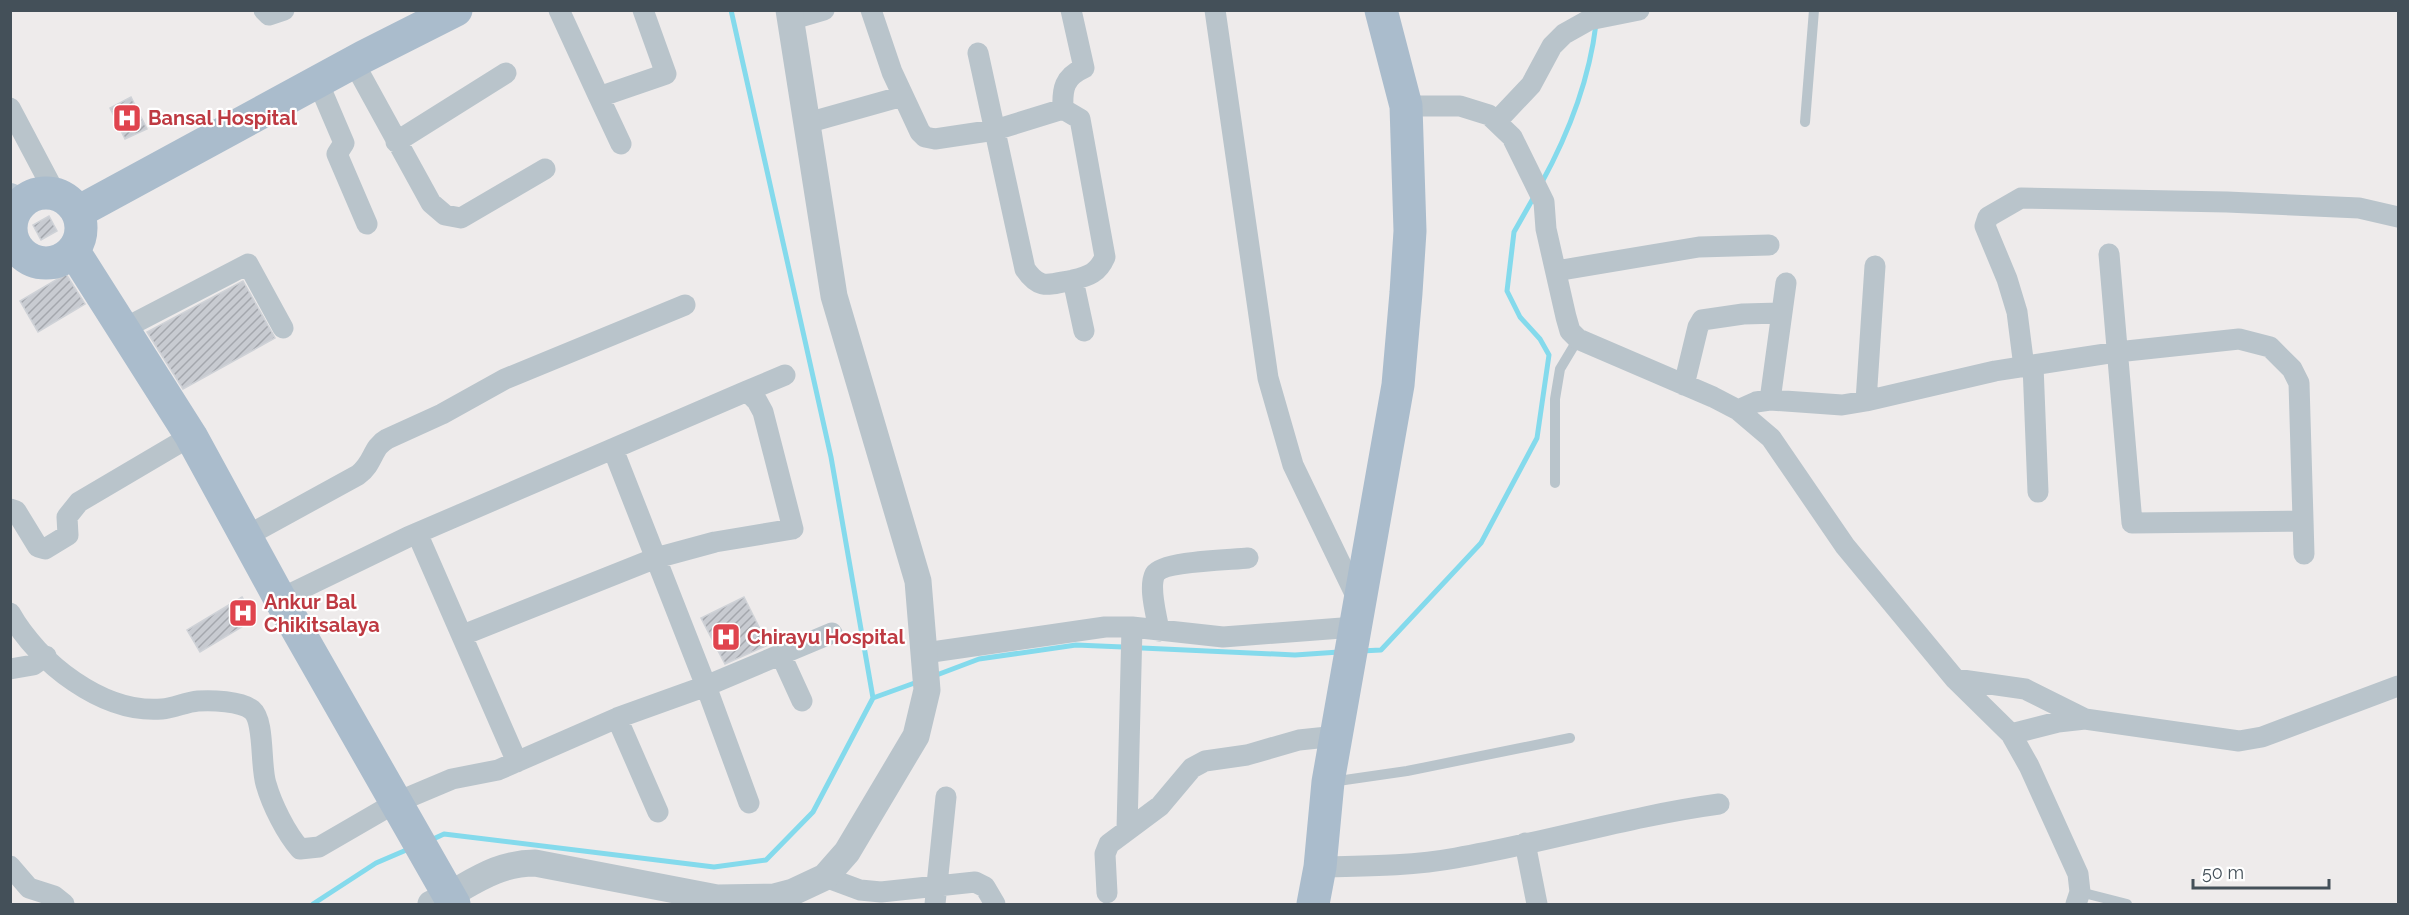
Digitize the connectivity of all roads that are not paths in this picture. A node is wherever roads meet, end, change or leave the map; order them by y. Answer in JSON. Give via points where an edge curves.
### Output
{"nodes":[{"id":1,"x":264,"y":10,"type":"edge"},
{"id":2,"x":284,"y":10,"type":"edge"},
{"id":3,"x":456,"y":10,"type":"edge"},
{"id":4,"x":559,"y":10,"type":"edge"},
{"id":5,"x":643,"y":10,"type":"edge"},
{"id":6,"x":824,"y":10,"type":"edge"},
{"id":7,"x":1071,"y":10,"type":"edge"},
{"id":8,"x":1215,"y":10,"type":"edge"},
{"id":9,"x":1381,"y":10,"type":"edge"},
{"id":10,"x":1639,"y":10,"type":"edge"},
{"id":11,"x":1814,"y":10,"type":"edge"},
{"id":12,"x":873,"y":11,"type":"edge"},
{"id":13,"x":789,"y":15,"type":"edge"},
{"id":14,"x":978,"y":53,"type":"dead end"},
{"id":15,"x":354,"y":63,"type":"junction"},
{"id":16,"x":506,"y":73,"type":"dead end"},
{"id":17,"x":318,"y":82,"type":"junction"},
{"id":18,"x":903,"y":96,"type":"junction"},
{"id":19,"x":599,"y":97,"type":"junction"},
{"id":20,"x":1406,"y":106,"type":"junction"},
{"id":21,"x":10,"y":108,"type":"edge"},
{"id":22,"x":1063,"y":109,"type":"junction"},
{"id":23,"x":1497,"y":121,"type":"junction"},
{"id":24,"x":1805,"y":122,"type":"dead end"},
{"id":25,"x":807,"y":123,"type":"junction"},
{"id":26,"x":995,"y":130,"type":"junction"},
{"id":27,"x":396,"y":142,"type":"junction"},
{"id":28,"x":621,"y":144,"type":"dead end"},
{"id":29,"x":545,"y":169,"type":"dead end"},
{"id":30,"x":14,"y":202,"type":"edge"},
{"id":31,"x":67,"y":203,"type":"junction"},
{"id":32,"x":2398,"y":217,"type":"edge"},
{"id":33,"x":367,"y":224,"type":"dead end"},
{"id":34,"x":12,"y":244,"type":"edge"},
{"id":35,"x":1769,"y":245,"type":"dead end"},
{"id":36,"x":73,"y":250,"type":"junction"},
{"id":37,"x":2109,"y":254,"type":"dead end"},
{"id":38,"x":1875,"y":266,"type":"dead end"},
{"id":39,"x":1556,"y":271,"type":"junction"},
{"id":40,"x":1073,"y":279,"type":"junction"},
{"id":41,"x":1786,"y":283,"type":"dead end"},
{"id":42,"x":685,"y":305,"type":"dead end"},
{"id":43,"x":1782,"y":313,"type":"junction"},
{"id":44,"x":284,"y":328,"type":"dead end"},
{"id":45,"x":123,"y":329,"type":"junction"},
{"id":46,"x":1084,"y":331,"type":"dead end"},
{"id":47,"x":1578,"y":339,"type":"junction"},
{"id":48,"x":2117,"y":352,"type":"junction"},
{"id":49,"x":2029,"y":366,"type":"junction"},
{"id":50,"x":785,"y":375,"type":"dead end"},
{"id":51,"x":1684,"y":385,"type":"junction"},
{"id":52,"x":747,"y":391,"type":"junction"},
{"id":53,"x":1770,"y":400,"type":"junction"},
{"id":54,"x":1866,"y":401,"type":"junction"},
{"id":55,"x":1738,"y":410,"type":"junction"},
{"id":56,"x":191,"y":436,"type":"junction"},
{"id":57,"x":613,"y":449,"type":"junction"},
{"id":58,"x":1555,"y":483,"type":"dead end"},
{"id":59,"x":2038,"y":492,"type":"dead end"},
{"id":60,"x":10,"y":509,"type":"edge"},
{"id":61,"x":2303,"y":521,"type":"junction"},
{"id":62,"x":417,"y":533,"type":"junction"},
{"id":63,"x":245,"y":537,"type":"junction"},
{"id":64,"x":2304,"y":554,"type":"dead end"},
{"id":65,"x":656,"y":558,"type":"junction"},
{"id":66,"x":1248,"y":558,"type":"dead end"},
{"id":67,"x":279,"y":599,"type":"junction"},
{"id":68,"x":10,"y":613,"type":"edge"},
{"id":69,"x":1356,"y":622,"type":"junction"},
{"id":70,"x":1132,"y":627,"type":"junction"},
{"id":71,"x":1160,"y":630,"type":"junction"},
{"id":72,"x":832,"y":633,"type":"dead end"},
{"id":73,"x":463,"y":635,"type":"junction"},
{"id":74,"x":782,"y":655,"type":"junction"},
{"id":75,"x":46,"y":656,"type":"junction"},
{"id":76,"x":10,"y":669,"type":"edge"},
{"id":77,"x":927,"y":670,"type":"junction"},
{"id":78,"x":1955,"y":679,"type":"junction"},
{"id":79,"x":706,"y":686,"type":"junction"},
{"id":80,"x":2398,"y":686,"type":"edge"},
{"id":81,"x":802,"y":701,"type":"dead end"},
{"id":82,"x":617,"y":718,"type":"junction"},
{"id":83,"x":2085,"y":719,"type":"junction"},
{"id":84,"x":2011,"y":735,"type":"junction"},
{"id":85,"x":1337,"y":736,"type":"junction"},
{"id":86,"x":1570,"y":738,"type":"dead end"},
{"id":87,"x":517,"y":762,"type":"junction"},
{"id":88,"x":1328,"y":782,"type":"junction"},
{"id":89,"x":946,"y":797,"type":"dead end"},
{"id":90,"x":749,"y":803,"type":"dead end"},
{"id":91,"x":1719,"y":804,"type":"dead end"},
{"id":92,"x":399,"y":811,"type":"junction"},
{"id":93,"x":658,"y":812,"type":"dead end"},
{"id":94,"x":1127,"y":829,"type":"junction"},
{"id":95,"x":1525,"y":843,"type":"junction"},
{"id":96,"x":10,"y":866,"type":"edge"},
{"id":97,"x":1320,"y":867,"type":"junction"},
{"id":98,"x":825,"y":877,"type":"junction"},
{"id":99,"x":1107,"y":893,"type":"dead end"},
{"id":100,"x":936,"y":896,"type":"edge"},
{"id":101,"x":444,"y":897,"type":"edge"},
{"id":102,"x":2078,"y":898,"type":"edge"},
{"id":103,"x":717,"y":901,"type":"edge"},
{"id":104,"x":64,"y":904,"type":"edge"},
{"id":105,"x":995,"y":904,"type":"edge"},
{"id":106,"x":1313,"y":904,"type":"edge"},
{"id":107,"x":1537,"y":904,"type":"edge"},
{"id":108,"x":2127,"y":904,"type":"edge"}],
"edges":[{"from":1,"to":2,"type":"street","via":[[269,15]]},
{"from":3,"to":15,"type":"main road"},
{"from":4,"to":19,"type":"street"},
{"from":5,"to":19,"type":"street","via":[[666,74]]},
{"from":6,"to":13,"type":"street"},
{"from":7,"to":22,"type":"street","via":[[1084,68],[1074,72],[1063,85]]},
{"from":8,"to":69,"type":"street","via":[[1268,378],[1293,465]]},
{"from":9,"to":20,"type":"main road"},
{"from":10,"to":23,"type":"street","via":[[1596,17],[1575,26],[1558,40],[1531,85]]},
{"from":11,"to":24,"type":"lane"},
{"from":12,"to":18,"type":"street"},
{"from":13,"to":25,"type":"street"},
{"from":14,"to":26,"type":"street"},
{"from":15,"to":17,"type":"main road"},
{"from":15,"to":27,"type":"street"},
{"from":16,"to":27,"type":"street"},
{"from":17,"to":31,"type":"main road"},
{"from":17,"to":33,"type":"street","via":[[344,143],[337,154]]},
{"from":18,"to":25,"type":"street"},
{"from":18,"to":26,"type":"street","via":[[925,137]]},
{"from":19,"to":28,"type":"street"},
{"from":20,"to":23,"type":"street","via":[[1460,106]]},
{"from":20,"to":69,"type":"main road","via":[[1410,231],[1398,385]]},
{"from":21,"to":31,"type":"street"},
{"from":22,"to":26,"type":"street"},
{"from":22,"to":40,"type":"street","via":[[1080,119],[1106,257],[1101,268],[1090,276]]},
{"from":23,"to":39,"type":"street","via":[[1512,137],[1546,210],[1546,229]]},
{"from":25,"to":77,"type":"street","via":[[834,296],[918,581]]},
{"from":26,"to":40,"type":"street","via":[[1025,269],[1033,281],[1042,285]]},
{"from":27,"to":29,"type":"street","via":[[431,202],[445,215],[461,218]]},
{"from":30,"to":31,"type":"main road","via":[[35,194]]},
{"from":30,"to":34,"type":"main road"},
{"from":31,"to":36,"type":"main road","via":[[81,232]]},
{"from":32,"to":49,"type":"street","via":[[2359,208],[2021,198],[1988,217],[1984,226],[2007,279]]},
{"from":34,"to":36,"type":"main road","via":[[37,262],[57,261]]},
{"from":35,"to":39,"type":"street","via":[[1699,247]]},
{"from":36,"to":45,"type":"main road"},
{"from":37,"to":48,"type":"street"},
{"from":38,"to":54,"type":"street"},
{"from":39,"to":47,"type":"street","via":[[1570,331]]},
{"from":40,"to":46,"type":"street"},
{"from":41,"to":43,"type":"street"},
{"from":42,"to":63,"type":"street","via":[[505,379],[379,443],[369,467],[358,476]]},
{"from":43,"to":51,"type":"street","via":[[1701,320]]},
{"from":43,"to":53,"type":"street"},
{"from":44,"to":45,"type":"street","via":[[248,264]]},
{"from":45,"to":56,"type":"main road"},
{"from":47,"to":51,"type":"street"},
{"from":47,"to":58,"type":"lane","via":[[1558,379]]},
{"from":48,"to":49,"type":"street"},
{"from":48,"to":61,"type":"street","via":[[2239,339],[2271,347],[2292,369],[2299,383]]},
{"from":48,"to":61,"type":"street","via":[[2132,523]]},
{"from":49,"to":54,"type":"street"},
{"from":49,"to":59,"type":"street"},
{"from":50,"to":52,"type":"street"},
{"from":51,"to":55,"type":"street"},
{"from":52,"to":57,"type":"street"},
{"from":52,"to":65,"type":"street","via":[[763,412],[793,529],[716,542]]},
{"from":53,"to":54,"type":"street","via":[[1842,405]]},
{"from":53,"to":55,"type":"street"},
{"from":55,"to":78,"type":"street","via":[[1771,438],[1845,546]]},
{"from":56,"to":60,"type":"street","via":[[79,502],[67,517],[68,535],[45,549],[38,548],[16,511]]},
{"from":56,"to":63,"type":"main road"},
{"from":57,"to":62,"type":"street"},
{"from":57,"to":65,"type":"street"},
{"from":61,"to":64,"type":"street"},
{"from":62,"to":67,"type":"street"},
{"from":62,"to":73,"type":"street"},
{"from":63,"to":67,"type":"main road"},
{"from":65,"to":73,"type":"street"},
{"from":65,"to":79,"type":"street"},
{"from":66,"to":71,"type":"street","via":[[1161,569],[1153,584]]},
{"from":67,"to":92,"type":"main road"},
{"from":68,"to":75,"type":"street"},
{"from":69,"to":71,"type":"street","via":[[1223,637]]},
{"from":69,"to":85,"type":"main road"},
{"from":70,"to":71,"type":"street"},
{"from":70,"to":77,"type":"street","via":[[1105,627]]},
{"from":70,"to":94,"type":"street"},
{"from":72,"to":74,"type":"street"},
{"from":73,"to":87,"type":"street"},
{"from":74,"to":79,"type":"street"},
{"from":74,"to":81,"type":"street"},
{"from":75,"to":76,"type":"street","via":[[33,664]]},
{"from":75,"to":92,"type":"street","via":[[83,686],[108,699],[141,708],[163,709],[199,701],[244,705],[253,710],[259,721],[266,787],[300,849],[318,847]]},
{"from":77,"to":98,"type":"street","via":[[916,736],[847,852]]},
{"from":78,"to":83,"type":"street","via":[[2025,689]]},
{"from":78,"to":84,"type":"street"},
{"from":79,"to":82,"type":"street"},
{"from":79,"to":90,"type":"street"},
{"from":80,"to":83,"type":"street","via":[[2262,737],[2239,741]]},
{"from":82,"to":87,"type":"street"},
{"from":82,"to":93,"type":"street"},
{"from":83,"to":84,"type":"street"},
{"from":84,"to":102,"type":"street","via":[[2078,874]]},
{"from":85,"to":88,"type":"main road"},
{"from":85,"to":94,"type":"street","via":[[1299,740],[1205,762],[1192,768],[1160,806]]},
{"from":86,"to":88,"type":"lane","via":[[1407,771]]},
{"from":87,"to":92,"type":"street","via":[[488,773],[452,779]]},
{"from":88,"to":97,"type":"main road"},
{"from":89,"to":100,"type":"street"},
{"from":91,"to":95,"type":"street","via":[[1662,811]]},
{"from":92,"to":101,"type":"main road"},
{"from":94,"to":99,"type":"street","via":[[1109,844]]},
{"from":95,"to":97,"type":"street","via":[[1455,859]]},
{"from":95,"to":107,"type":"street"},
{"from":96,"to":104,"type":"street","via":[[29,888],[54,896]]},
{"from":97,"to":106,"type":"main road"},
{"from":98,"to":100,"type":"street","via":[[860,890]]},
{"from":98,"to":103,"type":"street","via":[[774,897]]},
{"from":100,"to":105,"type":"street","via":[[975,882],[985,887]]},
{"from":101,"to":103,"type":"street","via":[[492,870],[514,863],[535,863]]},
{"from":102,"to":108,"type":"lane"}]}
